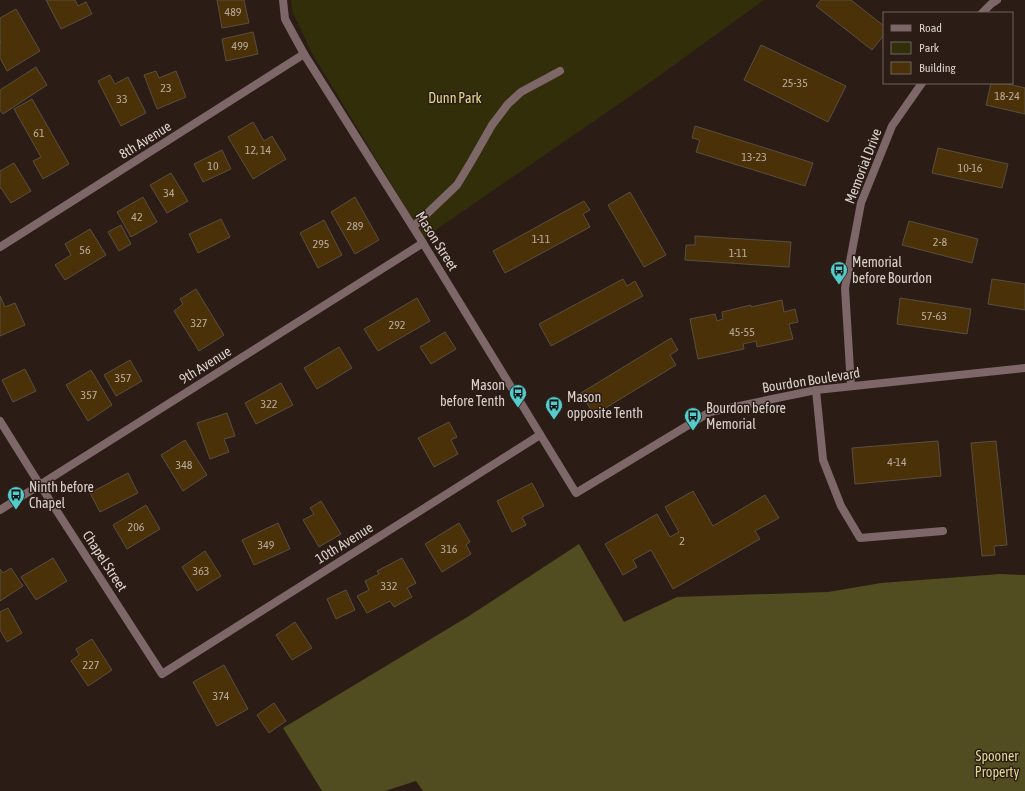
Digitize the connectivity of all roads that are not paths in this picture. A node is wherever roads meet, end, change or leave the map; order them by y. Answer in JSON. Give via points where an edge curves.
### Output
{"nodes":[{"id":1,"x":283,"y":0,"type":"edge"},
{"id":2,"x":997,"y":0,"type":"edge"},
{"id":3,"x":983,"y":12,"type":"edge"},
{"id":4,"x":304,"y":54,"type":"junction"},
{"id":5,"x":560,"y":71,"type":"dead end"},
{"id":6,"x":921,"y":84,"type":"edge"},
{"id":7,"x":413,"y":227,"type":"junction"},
{"id":8,"x":423,"y":242,"type":"junction"},
{"id":9,"x":0,"y":248,"type":"edge"},
{"id":10,"x":1025,"y":368,"type":"edge"},
{"id":11,"x":852,"y":386,"type":"junction"},
{"id":12,"x":816,"y":390,"type":"junction"},
{"id":13,"x":0,"y":420,"type":"edge"},
{"id":14,"x":540,"y":435,"type":"junction"},
{"id":15,"x":40,"y":485,"type":"junction"},
{"id":16,"x":576,"y":494,"type":"joint"},
{"id":17,"x":0,"y":510,"type":"edge"},
{"id":18,"x":943,"y":531,"type":"dead end"},
{"id":19,"x":162,"y":674,"type":"joint"}],
"edges":[{"from":1,"to":4,"type":"street","name":"Mason Street","via":[[285,19]]},
{"from":2,"to":3,"type":"street"},
{"from":4,"to":7,"type":"street","name":"Mason Street"},
{"from":4,"to":9,"type":"street","name":"8th Avenue"},
{"from":5,"to":7,"type":"street","via":[[521,92],[508,104],[492,125],[457,185]]},
{"from":6,"to":11,"type":"street","name":"Memorial Drive","via":[[892,126],[861,204],[845,288]]},
{"from":7,"to":8,"type":"street","name":"Mason Street"},
{"from":8,"to":14,"type":"street","name":"Mason Street"},
{"from":8,"to":15,"type":"street","name":"9th Avenue"},
{"from":10,"to":11,"type":"street","name":"Bourdon Boulevard"},
{"from":11,"to":12,"type":"street","name":"Bourdon Boulevard"},
{"from":12,"to":16,"type":"street","name":"Bourdon Boulevard","via":[[710,412]]},
{"from":12,"to":18,"type":"street","via":[[823,460],[841,506],[860,538]]},
{"from":13,"to":15,"type":"street","name":"Chapel Street"},
{"from":14,"to":16,"type":"street","name":"Mason Street"},
{"from":14,"to":19,"type":"street","name":"10th Avenue"},
{"from":15,"to":17,"type":"street","name":"9th Avenue"},
{"from":15,"to":19,"type":"street","name":"Chapel Street"}]}
